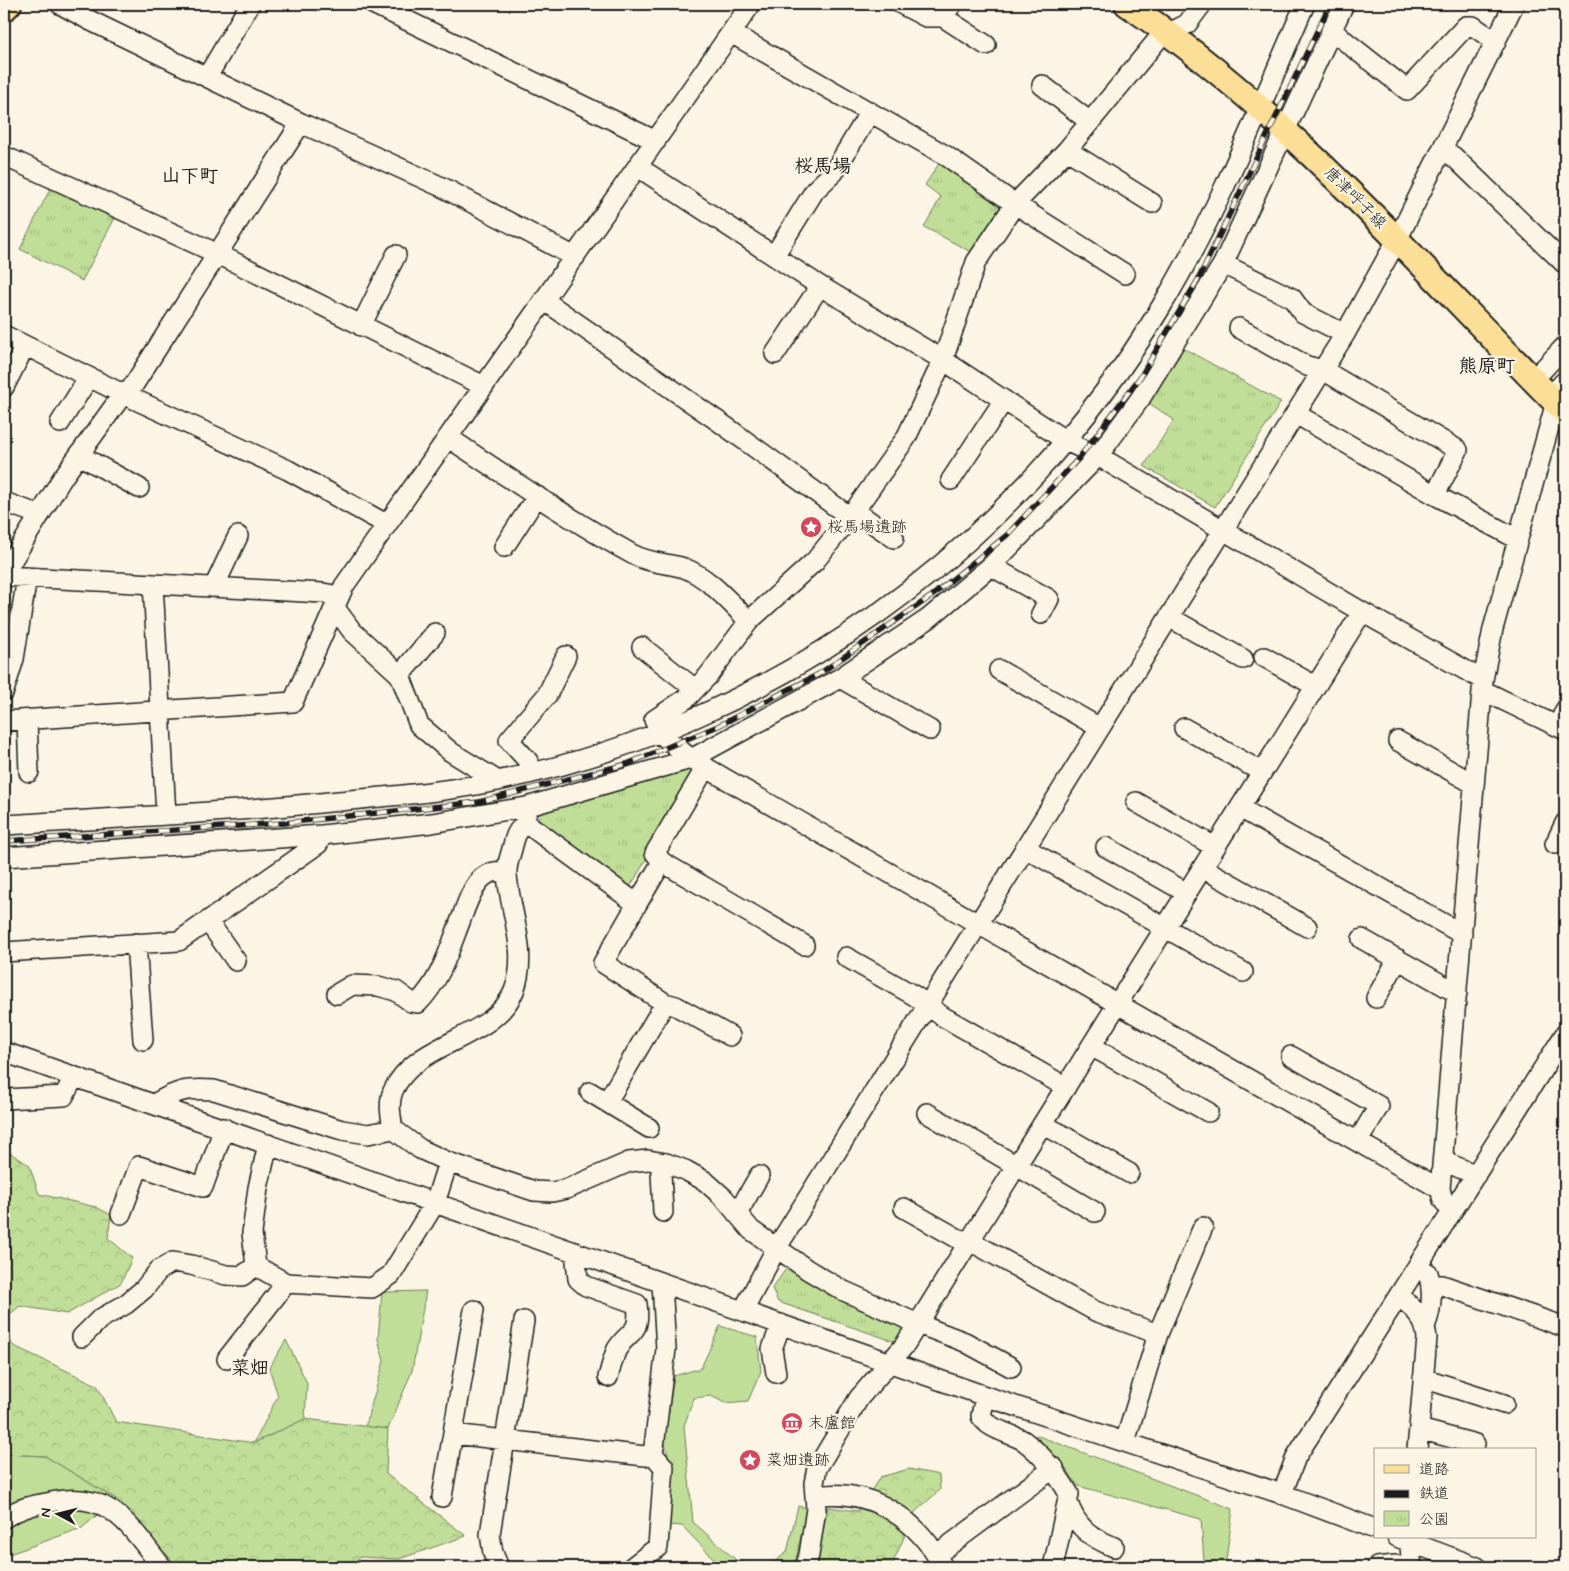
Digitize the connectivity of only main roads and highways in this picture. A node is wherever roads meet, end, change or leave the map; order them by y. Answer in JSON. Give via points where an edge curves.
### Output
{"nodes":[{"id":1,"x":9,"y":4,"type":"edge"},
{"id":2,"x":1128,"y":4,"type":"edge"},
{"id":3,"x":4,"y":9,"type":"edge"},
{"id":4,"x":1559,"y":398,"type":"edge"}],
"edges":[{"from":1,"to":3,"type":"main road"},
{"from":2,"to":4,"type":"main road","name":"唐津呼子線","via":[[1170,33],[1286,129],[1534,379]]}]}
